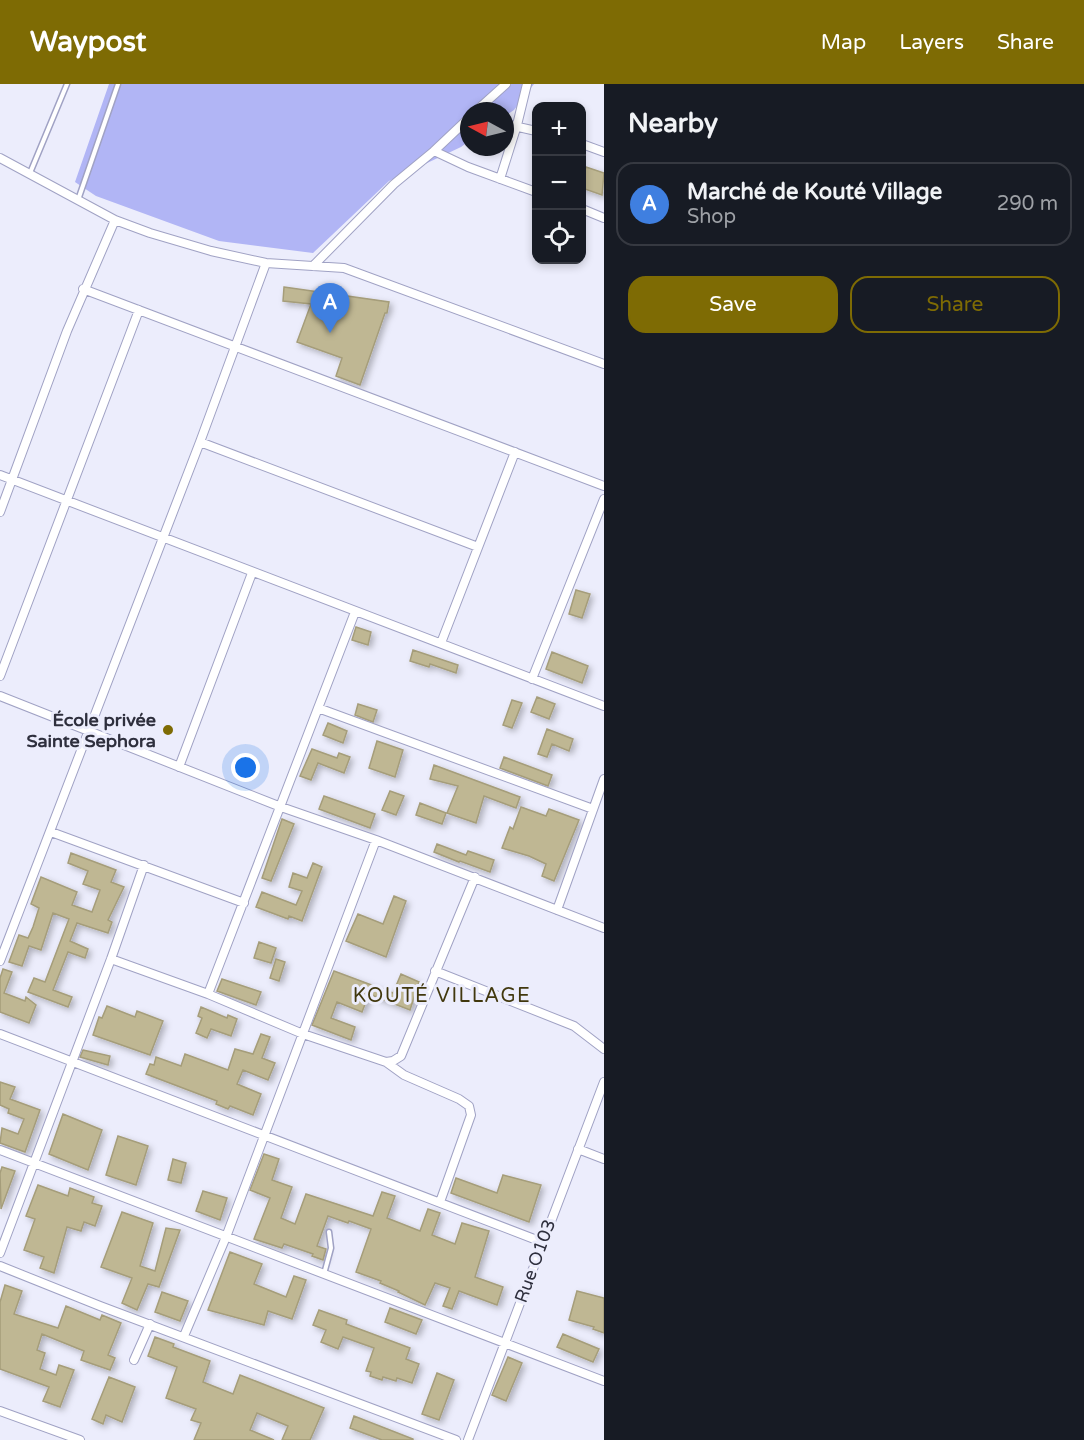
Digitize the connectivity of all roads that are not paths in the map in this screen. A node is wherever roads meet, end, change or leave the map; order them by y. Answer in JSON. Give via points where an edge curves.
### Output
{"nodes":[{"id":1,"x":67,"y":84,"type":"edge"},
{"id":2,"x":118,"y":84,"type":"edge"},
{"id":3,"x":506,"y":84,"type":"edge"},
{"id":4,"x":527,"y":84,"type":"edge"},
{"id":5,"x":486,"y":102,"type":"edge"},
{"id":6,"x":514,"y":126,"type":"edge"},
{"id":7,"x":517,"y":126,"type":"junction"},
{"id":8,"x":460,"y":127,"type":"edge"},
{"id":9,"x":532,"y":129,"type":"edge"},
{"id":10,"x":586,"y":145,"type":"edge"},
{"id":11,"x":434,"y":151,"type":"junction"},
{"id":12,"x":604,"y":152,"type":"edge"},
{"id":13,"x":0,"y":158,"type":"edge"},
{"id":14,"x":30,"y":174,"type":"junction"},
{"id":15,"x":500,"y":179,"type":"junction"},
{"id":16,"x":532,"y":190,"type":"edge"},
{"id":17,"x":77,"y":201,"type":"junction"},
{"id":18,"x":584,"y":210,"type":"edge"},
{"id":19,"x":604,"y":218,"type":"edge"},
{"id":20,"x":115,"y":220,"type":"junction"},
{"id":21,"x":266,"y":263,"type":"junction"},
{"id":22,"x":313,"y":266,"type":"junction"},
{"id":23,"x":83,"y":289,"type":"junction"},
{"id":24,"x":139,"y":310,"type":"junction"},
{"id":25,"x":236,"y":345,"type":"junction"},
{"id":26,"x":604,"y":364,"type":"edge"},
{"id":27,"x":200,"y":442,"type":"junction"},
{"id":28,"x":515,"y":452,"type":"junction"},
{"id":29,"x":0,"y":476,"type":"edge"},
{"id":30,"x":12,"y":480,"type":"junction"},
{"id":31,"x":604,"y":486,"type":"edge"},
{"id":32,"x":604,"y":499,"type":"edge"},
{"id":33,"x":67,"y":502,"type":"junction"},
{"id":34,"x":0,"y":512,"type":"edge"},
{"id":35,"x":163,"y":538,"type":"junction"},
{"id":36,"x":478,"y":548,"type":"junction"},
{"id":37,"x":252,"y":573,"type":"junction"},
{"id":38,"x":356,"y":612,"type":"junction"},
{"id":39,"x":441,"y":643,"type":"junction"},
{"id":40,"x":0,"y":676,"type":"edge"},
{"id":41,"x":532,"y":679,"type":"junction"},
{"id":42,"x":0,"y":696,"type":"edge"},
{"id":43,"x":604,"y":706,"type":"edge"},
{"id":44,"x":318,"y":708,"type":"junction"},
{"id":45,"x":89,"y":732,"type":"junction"},
{"id":46,"x":179,"y":768,"type":"junction"},
{"id":47,"x":604,"y":779,"type":"edge"},
{"id":48,"x":281,"y":807,"type":"junction"},
{"id":49,"x":593,"y":809,"type":"junction"},
{"id":50,"x":51,"y":832,"type":"junction"},
{"id":51,"x":376,"y":840,"type":"junction"},
{"id":52,"x":144,"y":865,"type":"junction"},
{"id":53,"x":475,"y":877,"type":"junction"},
{"id":54,"x":244,"y":903,"type":"junction"},
{"id":55,"x":557,"y":910,"type":"junction"},
{"id":56,"x":604,"y":928,"type":"edge"},
{"id":57,"x":111,"y":959,"type":"junction"},
{"id":58,"x":0,"y":962,"type":"edge"},
{"id":59,"x":435,"y":971,"type":"junction"},
{"id":60,"x":208,"y":994,"type":"junction"},
{"id":61,"x":0,"y":1034,"type":"edge"},
{"id":62,"x":303,"y":1034,"type":"junction"},
{"id":63,"x":604,"y":1049,"type":"edge"},
{"id":64,"x":73,"y":1062,"type":"junction"},
{"id":65,"x":386,"y":1062,"type":"junction"},
{"id":66,"x":604,"y":1082,"type":"edge"},
{"id":67,"x":264,"y":1134,"type":"junction"},
{"id":68,"x":578,"y":1149,"type":"junction"},
{"id":69,"x":0,"y":1150,"type":"edge"},
{"id":70,"x":604,"y":1159,"type":"edge"},
{"id":71,"x":35,"y":1163,"type":"junction"},
{"id":72,"x":440,"y":1202,"type":"junction"},
{"id":73,"x":329,"y":1232,"type":"dead end"},
{"id":74,"x":226,"y":1237,"type":"junction"},
{"id":75,"x":542,"y":1242,"type":"junction"},
{"id":76,"x":0,"y":1253,"type":"edge"},
{"id":77,"x":0,"y":1266,"type":"edge"},
{"id":78,"x":324,"y":1274,"type":"junction"},
{"id":79,"x":150,"y":1324,"type":"junction"},
{"id":80,"x":184,"y":1336,"type":"junction"},
{"id":81,"x":505,"y":1343,"type":"junction"},
{"id":82,"x":134,"y":1360,"type":"dead end"},
{"id":83,"x":603,"y":1377,"type":"edge"},
{"id":84,"x":0,"y":1411,"type":"edge"},
{"id":85,"x":80,"y":1440,"type":"edge"},
{"id":86,"x":456,"y":1440,"type":"edge"},
{"id":87,"x":468,"y":1440,"type":"edge"}],
"edges":[{"from":1,"to":14,"type":"lane"},
{"from":2,"to":17,"type":"lane"},
{"from":3,"to":5,"type":"street"},
{"from":4,"to":7,"type":"street"},
{"from":6,"to":7,"type":"street"},
{"from":7,"to":9,"type":"street"},
{"from":7,"to":15,"type":"street"},
{"from":8,"to":11,"type":"street"},
{"from":10,"to":12,"type":"street"},
{"from":11,"to":15,"type":"street"},
{"from":11,"to":22,"type":"street","via":[[400,178]]},
{"from":13,"to":14,"type":"street"},
{"from":14,"to":17,"type":"street"},
{"from":15,"to":16,"type":"street"},
{"from":17,"to":20,"type":"street"},
{"from":18,"to":19,"type":"street"},
{"from":20,"to":21,"type":"street","via":[[182,243]]},
{"from":20,"to":23,"type":"street"},
{"from":21,"to":22,"type":"street"},
{"from":21,"to":25,"type":"street"},
{"from":22,"to":26,"type":"street","via":[[344,268]]},
{"from":23,"to":24,"type":"street"},
{"from":23,"to":30,"type":"street"},
{"from":24,"to":25,"type":"street"},
{"from":24,"to":33,"type":"street"},
{"from":25,"to":27,"type":"street"},
{"from":25,"to":28,"type":"street"},
{"from":27,"to":35,"type":"street"},
{"from":27,"to":36,"type":"street"},
{"from":28,"to":31,"type":"street"},
{"from":28,"to":36,"type":"street"},
{"from":29,"to":30,"type":"street"},
{"from":30,"to":33,"type":"street"},
{"from":30,"to":34,"type":"street"},
{"from":32,"to":41,"type":"street"},
{"from":33,"to":35,"type":"street"},
{"from":33,"to":40,"type":"street"},
{"from":35,"to":37,"type":"street"},
{"from":35,"to":45,"type":"street"},
{"from":36,"to":39,"type":"street"},
{"from":37,"to":38,"type":"street"},
{"from":37,"to":46,"type":"street"},
{"from":38,"to":39,"type":"street"},
{"from":38,"to":44,"type":"street"},
{"from":39,"to":41,"type":"street"},
{"from":41,"to":43,"type":"street"},
{"from":42,"to":45,"type":"street"},
{"from":44,"to":48,"type":"street"},
{"from":44,"to":49,"type":"street"},
{"from":45,"to":46,"type":"street"},
{"from":45,"to":50,"type":"street"},
{"from":46,"to":48,"type":"street"},
{"from":47,"to":49,"type":"street"},
{"from":48,"to":51,"type":"street"},
{"from":48,"to":54,"type":"street"},
{"from":49,"to":55,"type":"street"},
{"from":50,"to":52,"type":"street"},
{"from":50,"to":58,"type":"street"},
{"from":51,"to":53,"type":"street"},
{"from":51,"to":62,"type":"street"},
{"from":52,"to":54,"type":"street"},
{"from":52,"to":57,"type":"street"},
{"from":53,"to":55,"type":"street"},
{"from":53,"to":59,"type":"street"},
{"from":54,"to":60,"type":"street"},
{"from":55,"to":56,"type":"street"},
{"from":57,"to":60,"type":"street"},
{"from":57,"to":64,"type":"street"},
{"from":59,"to":63,"type":"street","via":[[574,1026]]},
{"from":59,"to":65,"type":"street","via":[[401,1056]]},
{"from":60,"to":62,"type":"street"},
{"from":61,"to":64,"type":"street"},
{"from":62,"to":65,"type":"street"},
{"from":62,"to":67,"type":"street"},
{"from":64,"to":67,"type":"street"},
{"from":64,"to":71,"type":"street"},
{"from":65,"to":72,"type":"street","via":[[404,1076],[469,1107],[471,1115]]},
{"from":66,"to":68,"type":"street","name":"Rue O103"},
{"from":67,"to":72,"type":"street"},
{"from":67,"to":74,"type":"street"},
{"from":68,"to":70,"type":"street"},
{"from":68,"to":75,"type":"street","name":"Rue O103"},
{"from":69,"to":71,"type":"street"},
{"from":71,"to":74,"type":"street"},
{"from":71,"to":76,"type":"street"},
{"from":72,"to":75,"type":"street"},
{"from":73,"to":78,"type":"lane","via":[[331,1248]]},
{"from":74,"to":78,"type":"street"},
{"from":74,"to":80,"type":"street"},
{"from":75,"to":81,"type":"street","name":"Rue O103"},
{"from":77,"to":79,"type":"street"},
{"from":78,"to":81,"type":"street"},
{"from":79,"to":80,"type":"street"},
{"from":79,"to":82,"type":"street"},
{"from":80,"to":86,"type":"street"},
{"from":81,"to":83,"type":"street"},
{"from":81,"to":87,"type":"street","name":"Rue O103"},
{"from":84,"to":85,"type":"street"}]}
